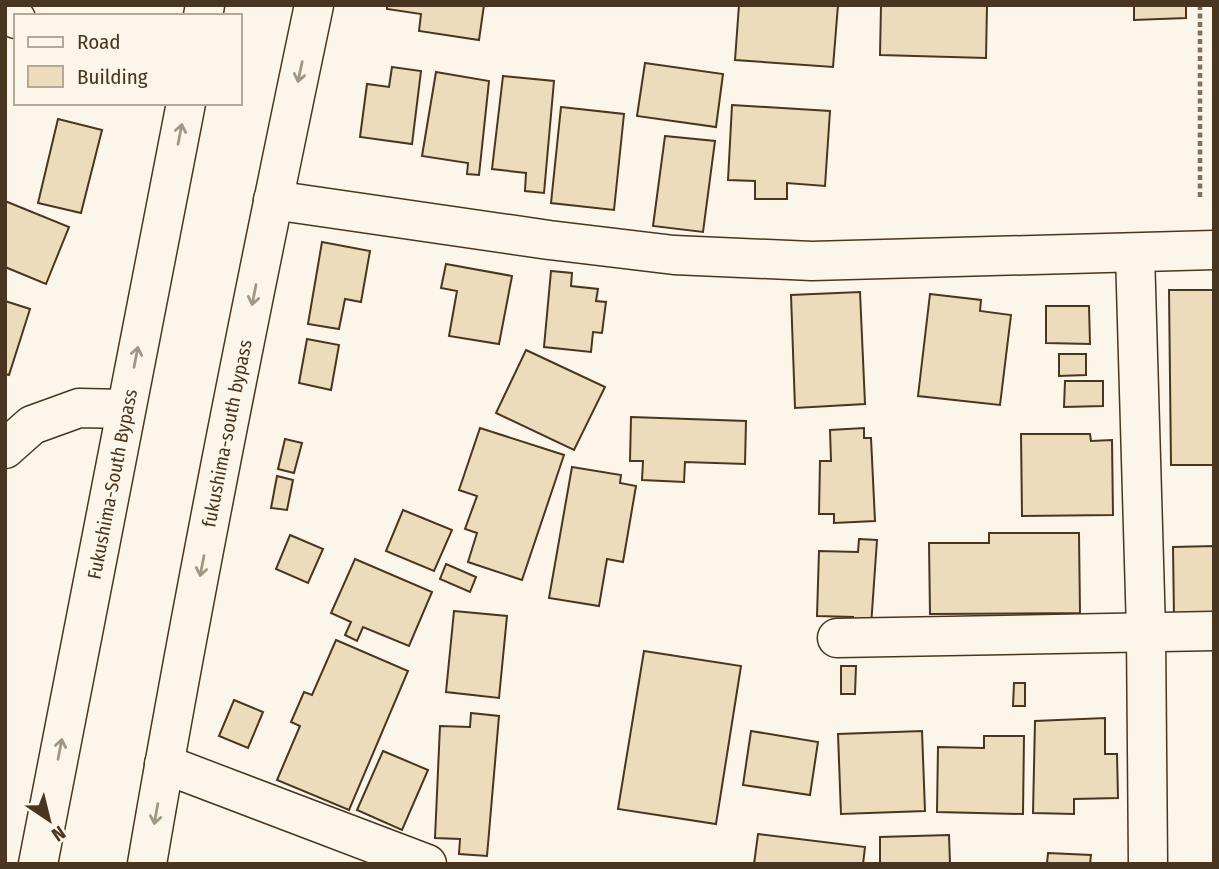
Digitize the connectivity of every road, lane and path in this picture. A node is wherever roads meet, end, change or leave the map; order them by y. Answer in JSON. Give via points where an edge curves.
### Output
{"nodes":[{"id":1,"x":314,"y":5,"type":"edge"},
{"id":2,"x":1200,"y":5,"type":"edge"},
{"id":3,"x":186,"y":105,"type":"edge"},
{"id":4,"x":273,"y":200,"type":"junction"},
{"id":5,"x":1207,"y":250,"type":"edge"},
{"id":6,"x":1135,"y":253,"type":"junction"},
{"id":7,"x":126,"y":409,"type":"junction"},
{"id":8,"x":5,"y":449,"type":"edge"},
{"id":9,"x":1146,"y":631,"type":"junction"},
{"id":10,"x":1214,"y":631,"type":"edge"},
{"id":11,"x":837,"y":638,"type":"dead end"},
{"id":12,"x":164,"y":764,"type":"junction"},
{"id":13,"x":38,"y":864,"type":"edge"},
{"id":14,"x":148,"y":864,"type":"edge"},
{"id":15,"x":427,"y":864,"type":"edge"},
{"id":16,"x":1148,"y":864,"type":"edge"}],
"edges":[{"from":1,"to":4,"type":"main road","name":"fukushima-south bypass","one_way":true},
{"from":2,"to":5,"type":"path"},
{"from":7,"to":3,"type":"main road","name":"Fukushima-South Bypass","one_way":true},
{"from":4,"to":6,"type":"main road","via":[[674,255],[812,261]]},
{"from":4,"to":12,"type":"main road","name":"fukushima-south bypass","one_way":true},
{"from":5,"to":6,"type":"main road"},
{"from":6,"to":9,"type":"main road"},
{"from":7,"to":8,"type":"main road","via":[[79,408],[32,425]]},
{"from":13,"to":7,"type":"main road","name":"Fukushima-South Bypass","one_way":true},
{"from":9,"to":10,"type":"main road"},
{"from":9,"to":11,"type":"main road"},
{"from":9,"to":16,"type":"main road"},
{"from":12,"to":14,"type":"main road","name":"fukushima-south bypass","one_way":true},
{"from":12,"to":15,"type":"main road"}]}
